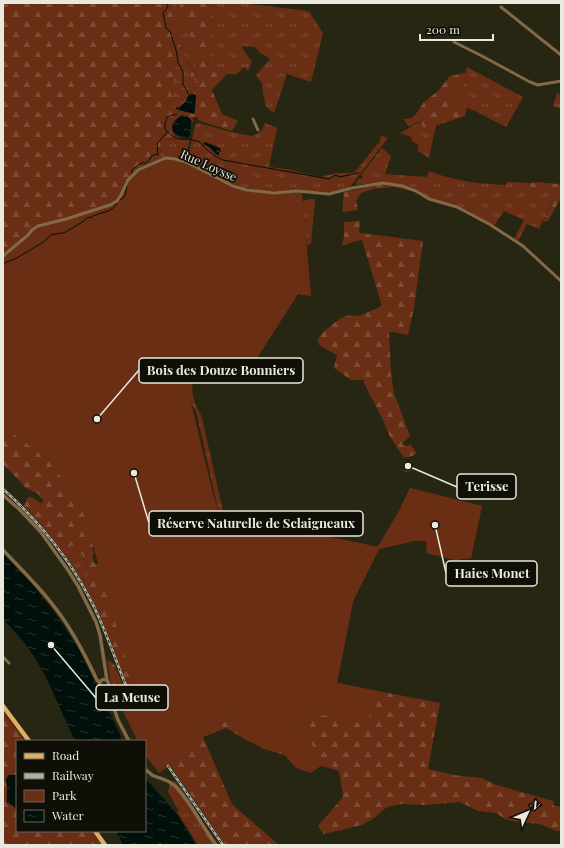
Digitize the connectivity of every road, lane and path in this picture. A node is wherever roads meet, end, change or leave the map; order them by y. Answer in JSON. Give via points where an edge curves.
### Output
{"nodes":[{"id":1,"x":501,"y":7,"type":"dead end"},
{"id":2,"x":454,"y":42,"type":"dead end"},
{"id":3,"x":561,"y":55,"type":"edge"},
{"id":4,"x":561,"y":81,"type":"edge"},
{"id":5,"x":253,"y":119,"type":"dead end"},
{"id":6,"x":258,"y":130,"type":"dead end"},
{"id":7,"x":3,"y":256,"type":"edge"},
{"id":8,"x":561,"y":281,"type":"edge"},
{"id":9,"x":3,"y":495,"type":"edge"},
{"id":10,"x":3,"y":550,"type":"edge"},
{"id":11,"x":3,"y":657,"type":"edge"},
{"id":12,"x":9,"y":663,"type":"dead end"},
{"id":13,"x":107,"y":680,"type":"junction"},
{"id":14,"x":100,"y":683,"type":"junction"},
{"id":15,"x":107,"y":688,"type":"junction"},
{"id":16,"x":3,"y":706,"type":"edge"},
{"id":17,"x":28,"y":740,"type":"edge"},
{"id":18,"x":128,"y":740,"type":"edge"},
{"id":19,"x":146,"y":770,"type":"edge"},
{"id":20,"x":96,"y":832,"type":"edge"},
{"id":21,"x":105,"y":845,"type":"edge"},
{"id":22,"x":216,"y":845,"type":"edge"}],
"edges":[{"from":1,"to":3,"type":"street"},
{"from":2,"to":4,"type":"street","via":[[538,85]]},
{"from":5,"to":6,"type":"street"},
{"from":7,"to":8,"type":"street","name":"Rue Loysse","via":[[38,226],[113,204],[121,195],[128,180],[142,168],[163,159],[175,159],[247,190],[329,194],[383,183],[416,190],[429,199],[457,208],[484,222],[523,246]]},
{"from":9,"to":13,"type":"street","via":[[40,531],[78,586],[98,629]]},
{"from":10,"to":14,"type":"street","via":[[34,582],[64,620]]},
{"from":11,"to":12,"type":"street"},
{"from":13,"to":14,"type":"street"},
{"from":13,"to":15,"type":"street"},
{"from":14,"to":15,"type":"street","via":[[101,687]]},
{"from":15,"to":18,"type":"street","via":[[118,720]]},
{"from":16,"to":17,"type":"main road"},
{"from":19,"to":22,"type":"street","via":[[177,787]]},
{"from":20,"to":21,"type":"main road"}]}
